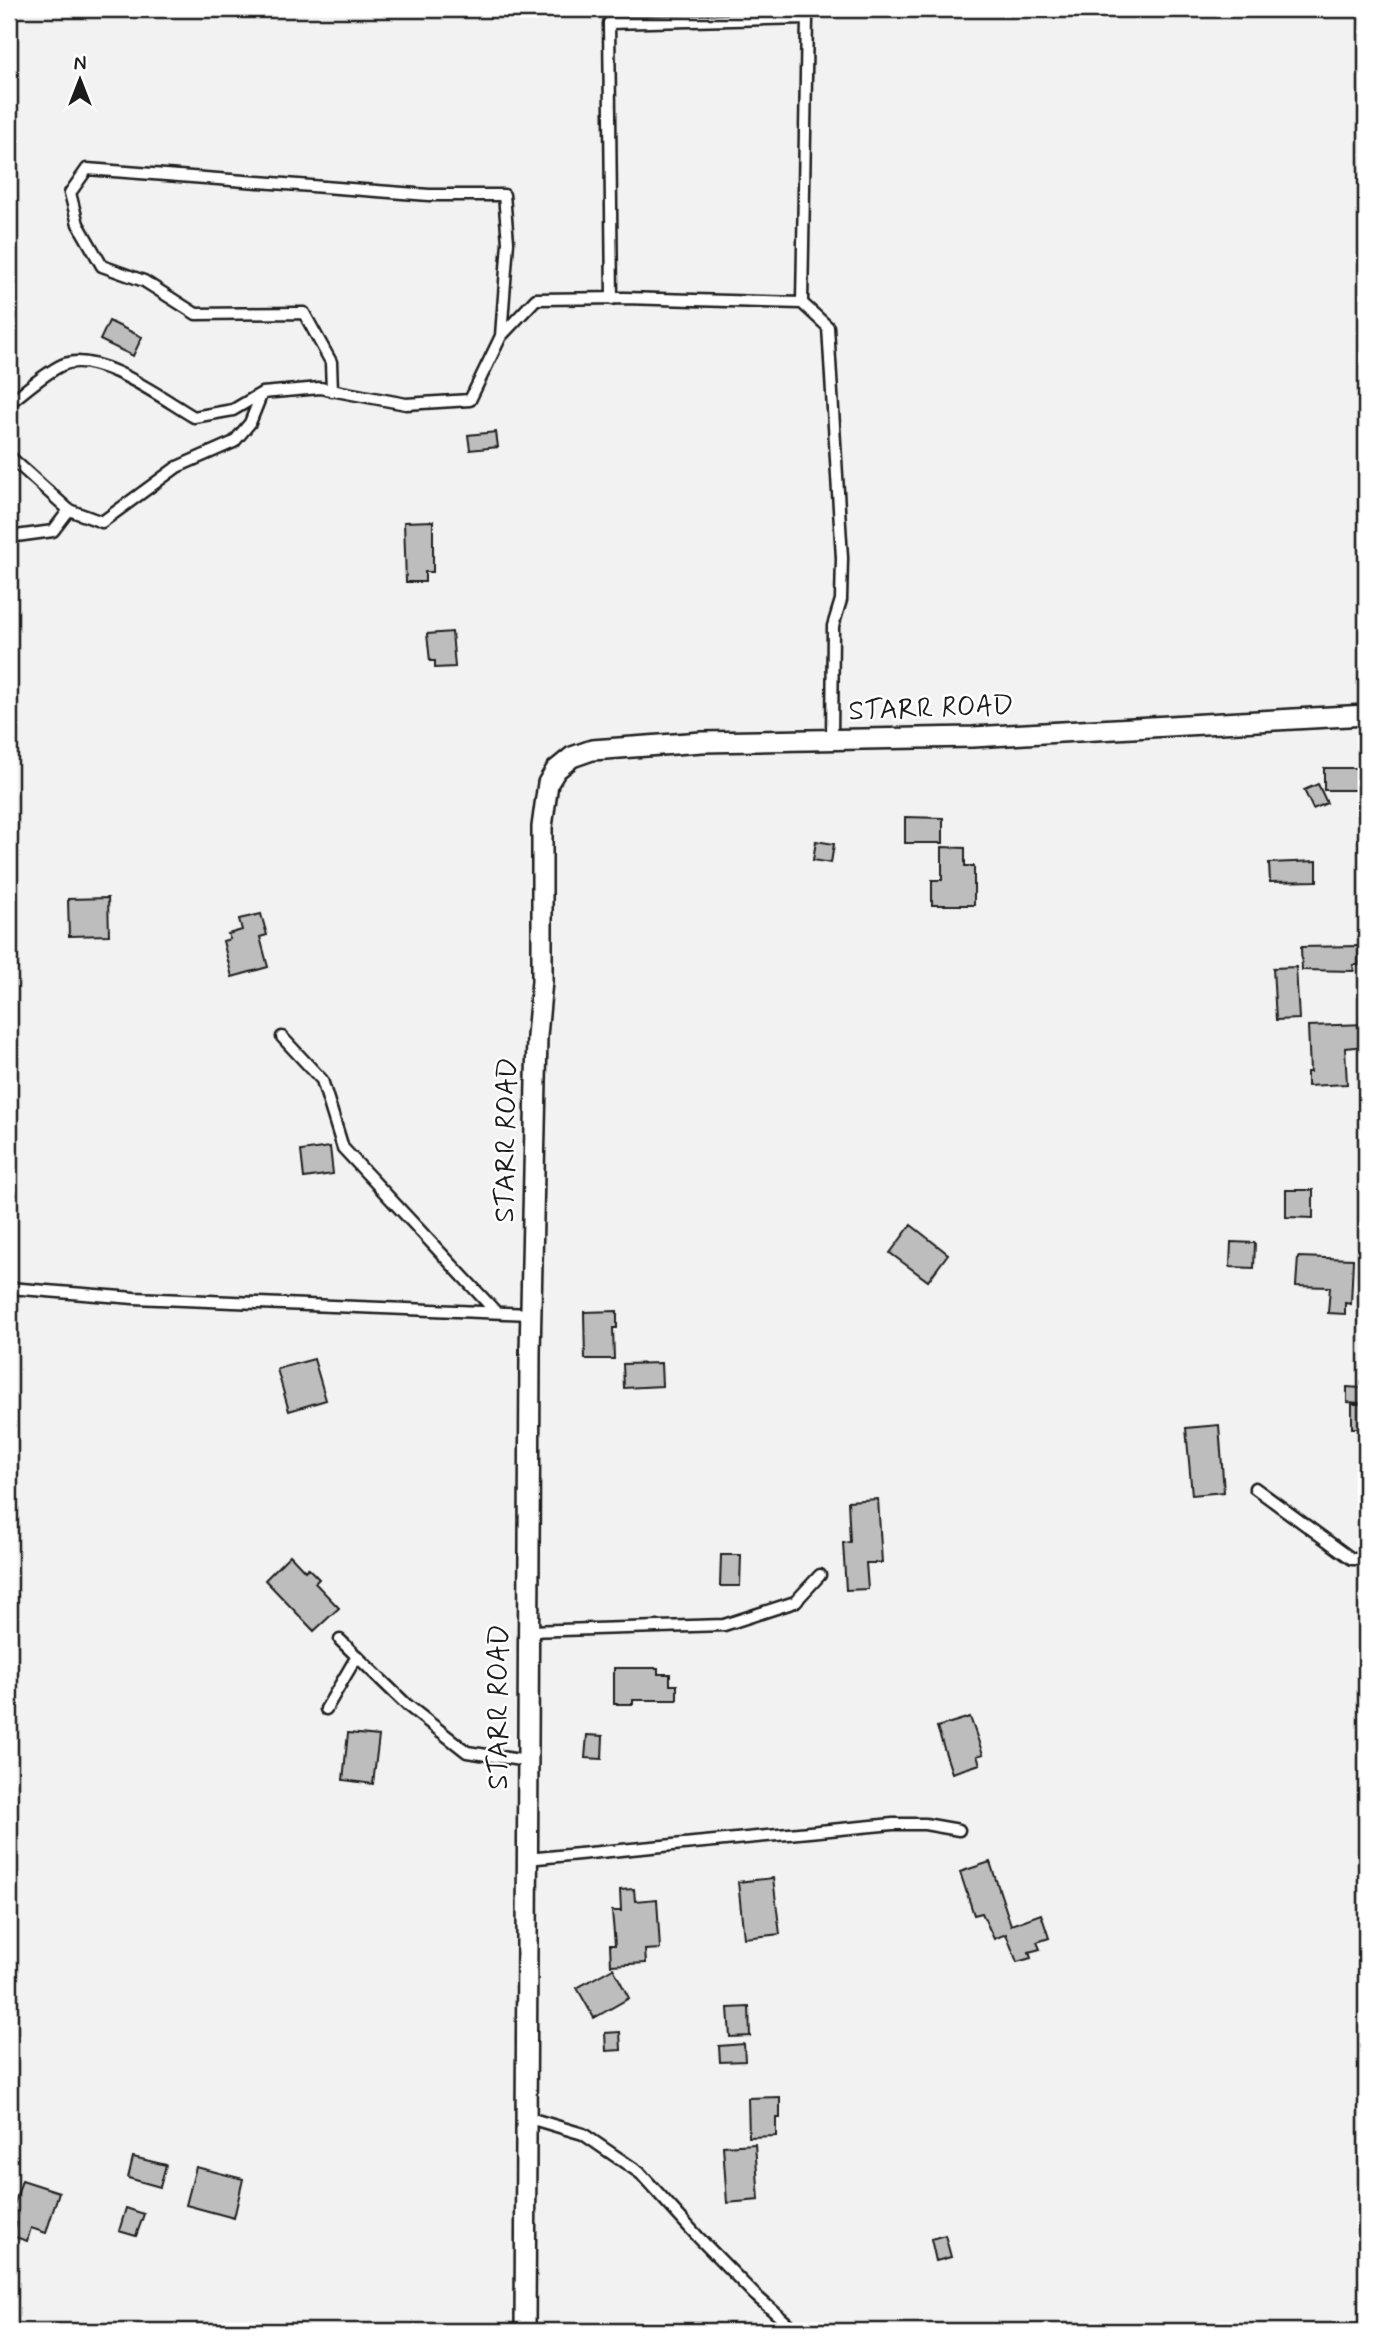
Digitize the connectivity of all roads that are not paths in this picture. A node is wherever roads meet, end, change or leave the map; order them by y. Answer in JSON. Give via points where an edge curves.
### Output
{"nodes":[{"id":1,"x":612,"y":299,"type":"junction"},
{"id":2,"x":802,"y":303,"type":"junction"},
{"id":3,"x":501,"y":335,"type":"junction"},
{"id":4,"x":332,"y":391,"type":"junction"},
{"id":5,"x":262,"y":393,"type":"junction"},
{"id":6,"x":9,"y":403,"type":"edge"},
{"id":7,"x":9,"y":456,"type":"edge"},
{"id":8,"x":69,"y":510,"type":"junction"},
{"id":9,"x":9,"y":537,"type":"edge"},
{"id":10,"x":1366,"y":715,"type":"edge"},
{"id":11,"x":832,"y":740,"type":"junction"},
{"id":12,"x":282,"y":1037,"type":"dead end"},
{"id":13,"x":9,"y":1288,"type":"edge"},
{"id":14,"x":496,"y":1312,"type":"junction"},
{"id":15,"x":531,"y":1314,"type":"junction"},
{"id":16,"x":1255,"y":1488,"type":"dead end"},
{"id":17,"x":1366,"y":1559,"type":"edge"},
{"id":18,"x":820,"y":1575,"type":"dead end"},
{"id":19,"x":528,"y":1631,"type":"junction"},
{"id":20,"x":340,"y":1640,"type":"dead end"},
{"id":21,"x":357,"y":1656,"type":"junction"},
{"id":22,"x":326,"y":1709,"type":"dead end"},
{"id":23,"x":527,"y":1761,"type":"junction"},
{"id":24,"x":959,"y":1830,"type":"dead end"},
{"id":25,"x":526,"y":1860,"type":"junction"},
{"id":26,"x":526,"y":2117,"type":"junction"},
{"id":27,"x":525,"y":2331,"type":"edge"},
{"id":28,"x":796,"y":2331,"type":"edge"}],
"edges":[{"from":1,"to":2,"type":"lane"},
{"from":1,"to":2,"type":"lane","via":[[609,23],[807,18]]},
{"from":1,"to":3,"type":"lane","via":[[536,299]]},
{"from":2,"to":11,"type":"lane","via":[[828,327],[842,558],[841,600],[833,626]]},
{"from":3,"to":4,"type":"lane","via":[[470,400],[406,404]]},
{"from":3,"to":4,"type":"lane","via":[[508,242],[504,195],[429,195],[88,169],[70,193],[78,224],[102,266],[144,281],[196,314],[304,313],[331,362]]},
{"from":4,"to":5,"type":"lane"},
{"from":5,"to":6,"type":"lane","via":[[233,410],[194,417],[112,369],[84,362],[63,365]]},
{"from":5,"to":8,"type":"lane","via":[[250,423],[234,442],[177,467],[102,522]]},
{"from":7,"to":8,"type":"lane"},
{"from":8,"to":9,"type":"lane","via":[[53,531]]},
{"from":10,"to":11,"type":"street","name":"STARR ROAD","via":[[973,737]]},
{"from":11,"to":15,"type":"street","name":"STARR ROAD","via":[[593,750],[572,757],[548,783],[542,827]]},
{"from":12,"to":14,"type":"lane","via":[[322,1080],[342,1148]]},
{"from":13,"to":14,"type":"lane"},
{"from":14,"to":15,"type":"lane"},
{"from":15,"to":19,"type":"street","name":"STARR ROAD"},
{"from":16,"to":17,"type":"lane","via":[[1352,1559]]},
{"from":18,"to":19,"type":"lane","via":[[795,1602],[724,1625]]},
{"from":19,"to":23,"type":"street","name":"STARR ROAD"},
{"from":20,"to":21,"type":"lane"},
{"from":21,"to":22,"type":"lane"},
{"from":21,"to":23,"type":"lane","via":[[407,1705],[467,1752]]},
{"from":23,"to":25,"type":"street","name":"STARR ROAD"},
{"from":24,"to":25,"type":"lane","via":[[893,1824]]},
{"from":25,"to":26,"type":"street","name":"STARR ROAD"},
{"from":26,"to":27,"type":"street","name":"STARR ROAD"},
{"from":26,"to":28,"type":"lane","via":[[583,2134],[640,2173],[755,2295]]}]}
